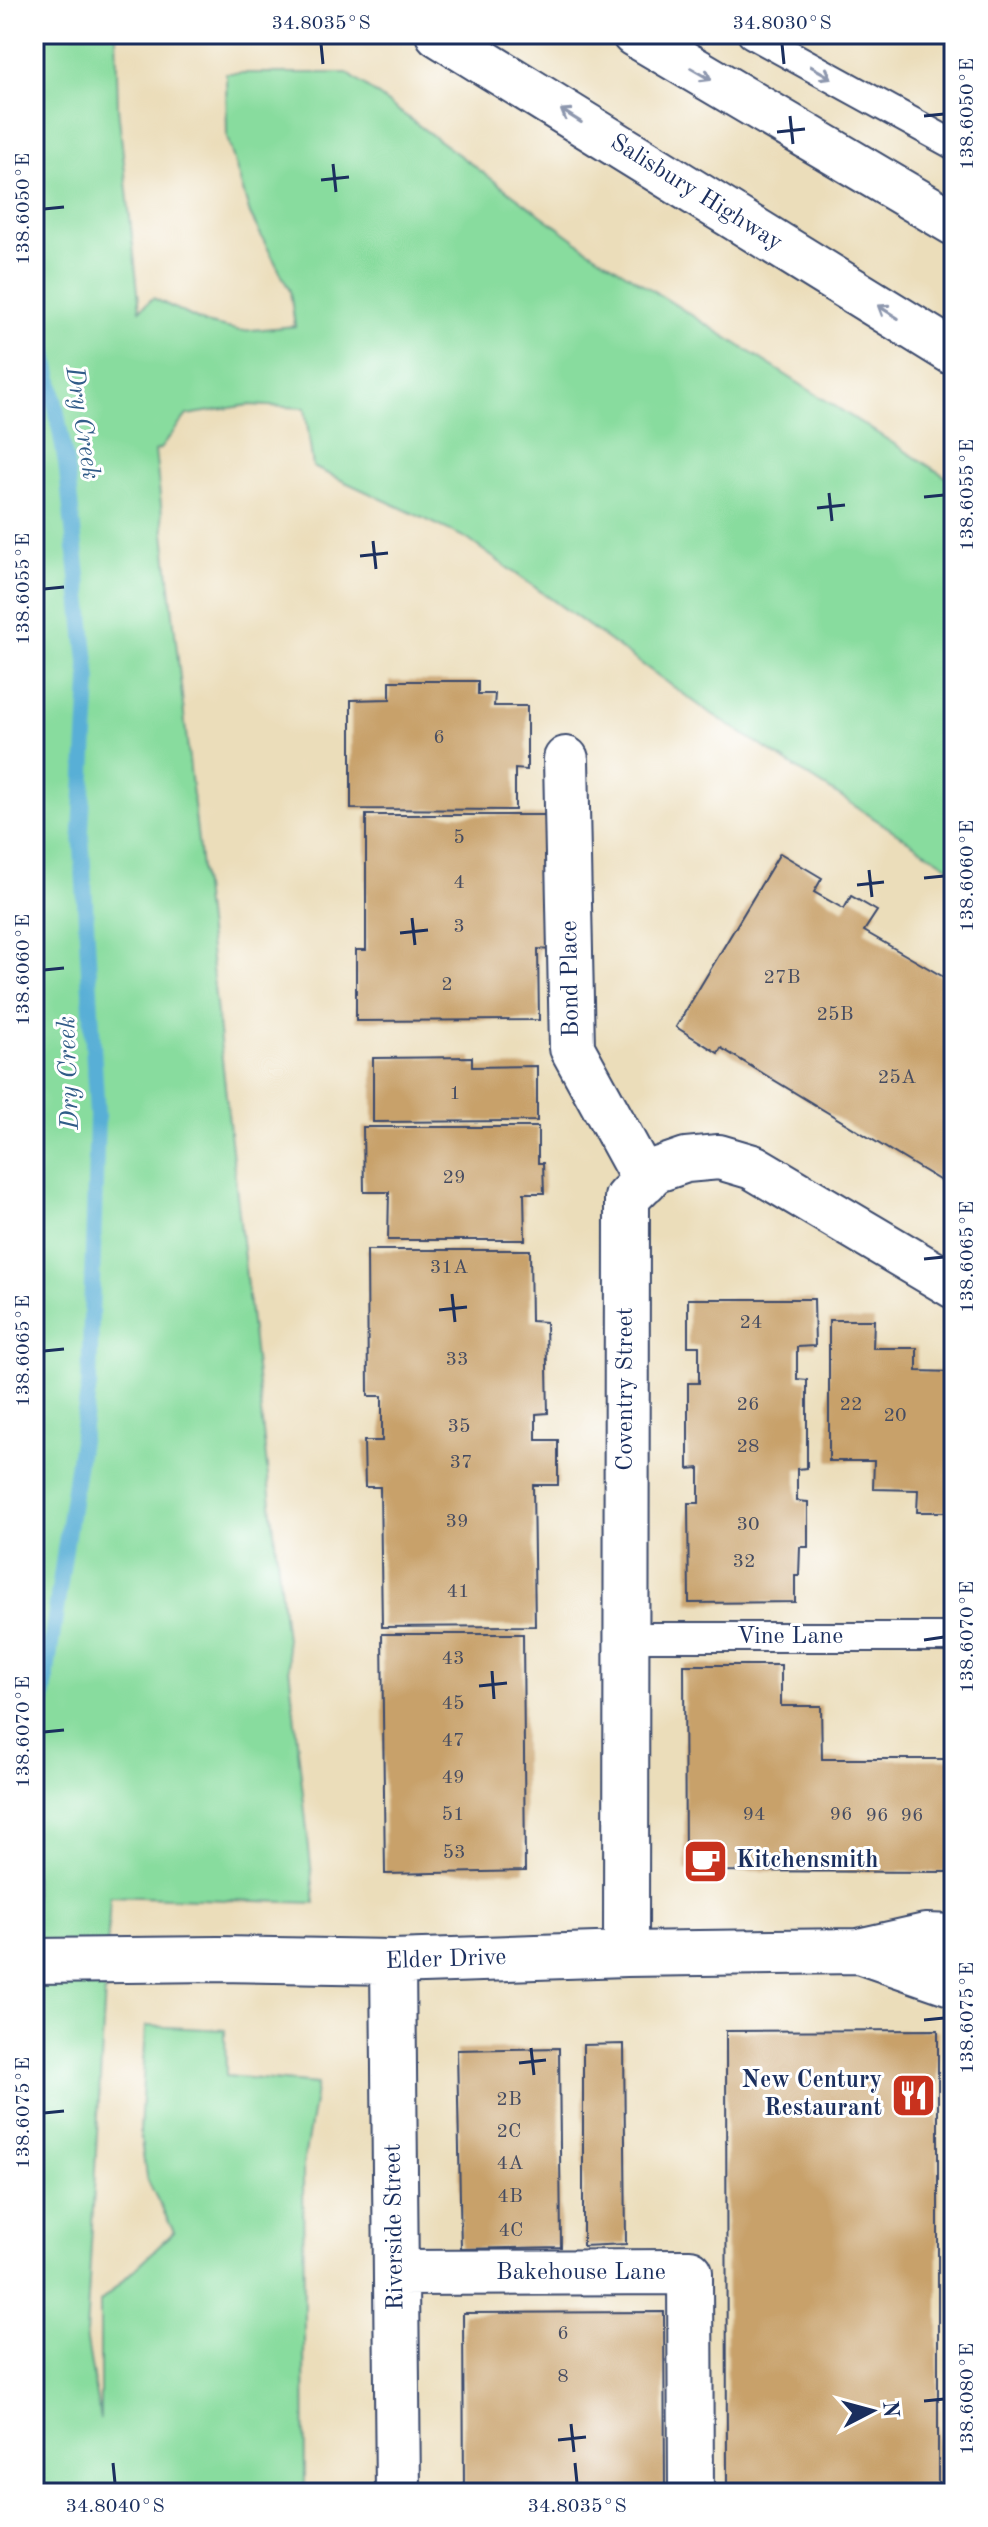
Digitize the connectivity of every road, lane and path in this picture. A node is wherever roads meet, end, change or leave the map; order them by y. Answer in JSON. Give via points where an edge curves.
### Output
{"nodes":[{"id":1,"x":438,"y":34,"type":"edge"},
{"id":2,"x":634,"y":34,"type":"edge"},
{"id":3,"x":752,"y":34,"type":"edge"},
{"id":4,"x":954,"y":145,"type":"edge"},
{"id":5,"x":954,"y":223,"type":"edge"},
{"id":6,"x":954,"y":353,"type":"edge"},
{"id":7,"x":566,"y":759,"type":"dead end"},
{"id":8,"x":645,"y":1181,"type":"junction"},
{"id":9,"x":954,"y":1286,"type":"edge"},
{"id":10,"x":626,"y":1637,"type":"junction"},
{"id":11,"x":954,"y":1637,"type":"edge"},
{"id":12,"x":954,"y":1937,"type":"edge"},
{"id":13,"x":859,"y":1951,"type":"junction"},
{"id":14,"x":626,"y":1954,"type":"junction"},
{"id":15,"x":34,"y":1961,"type":"edge"},
{"id":16,"x":393,"y":1962,"type":"junction"},
{"id":17,"x":954,"y":1984,"type":"edge"},
{"id":18,"x":396,"y":2273,"type":"junction"},
{"id":19,"x":398,"y":2493,"type":"edge"},
{"id":20,"x":691,"y":2493,"type":"edge"}],
"edges":[{"from":6,"to":1,"type":"main road","name":"Salisbury Highway","one_way":true},
{"from":2,"to":5,"type":"main road","one_way":true},
{"from":3,"to":4,"type":"lane","one_way":true},
{"from":7,"to":8,"type":"main road","name":"Bond Place","via":[[572,1048]]},
{"from":8,"to":9,"type":"main road","via":[[654,1171],[686,1160],[719,1157],[753,1167]]},
{"from":8,"to":10,"type":"main road","name":"Coventry Street","via":[[627,1198]]},
{"from":10,"to":11,"type":"lane","name":"Vine Lane"},
{"from":10,"to":14,"type":"main road","name":"Coventry Street"},
{"from":12,"to":13,"type":"main road","name":"Elder Drive","via":[[926,1936]]},
{"from":13,"to":14,"type":"main road","name":"Elder Drive"},
{"from":13,"to":17,"type":"main road","name":"Elder Drive"},
{"from":14,"to":16,"type":"main road","name":"Elder Drive"},
{"from":15,"to":16,"type":"main road","name":"Elder Drive"},
{"from":16,"to":18,"type":"main road","name":"Riverside Street"},
{"from":18,"to":19,"type":"main road","name":"Riverside Street"},
{"from":18,"to":20,"type":"main road","name":"Bakehouse Lane","via":[[690,2272]]}]}
